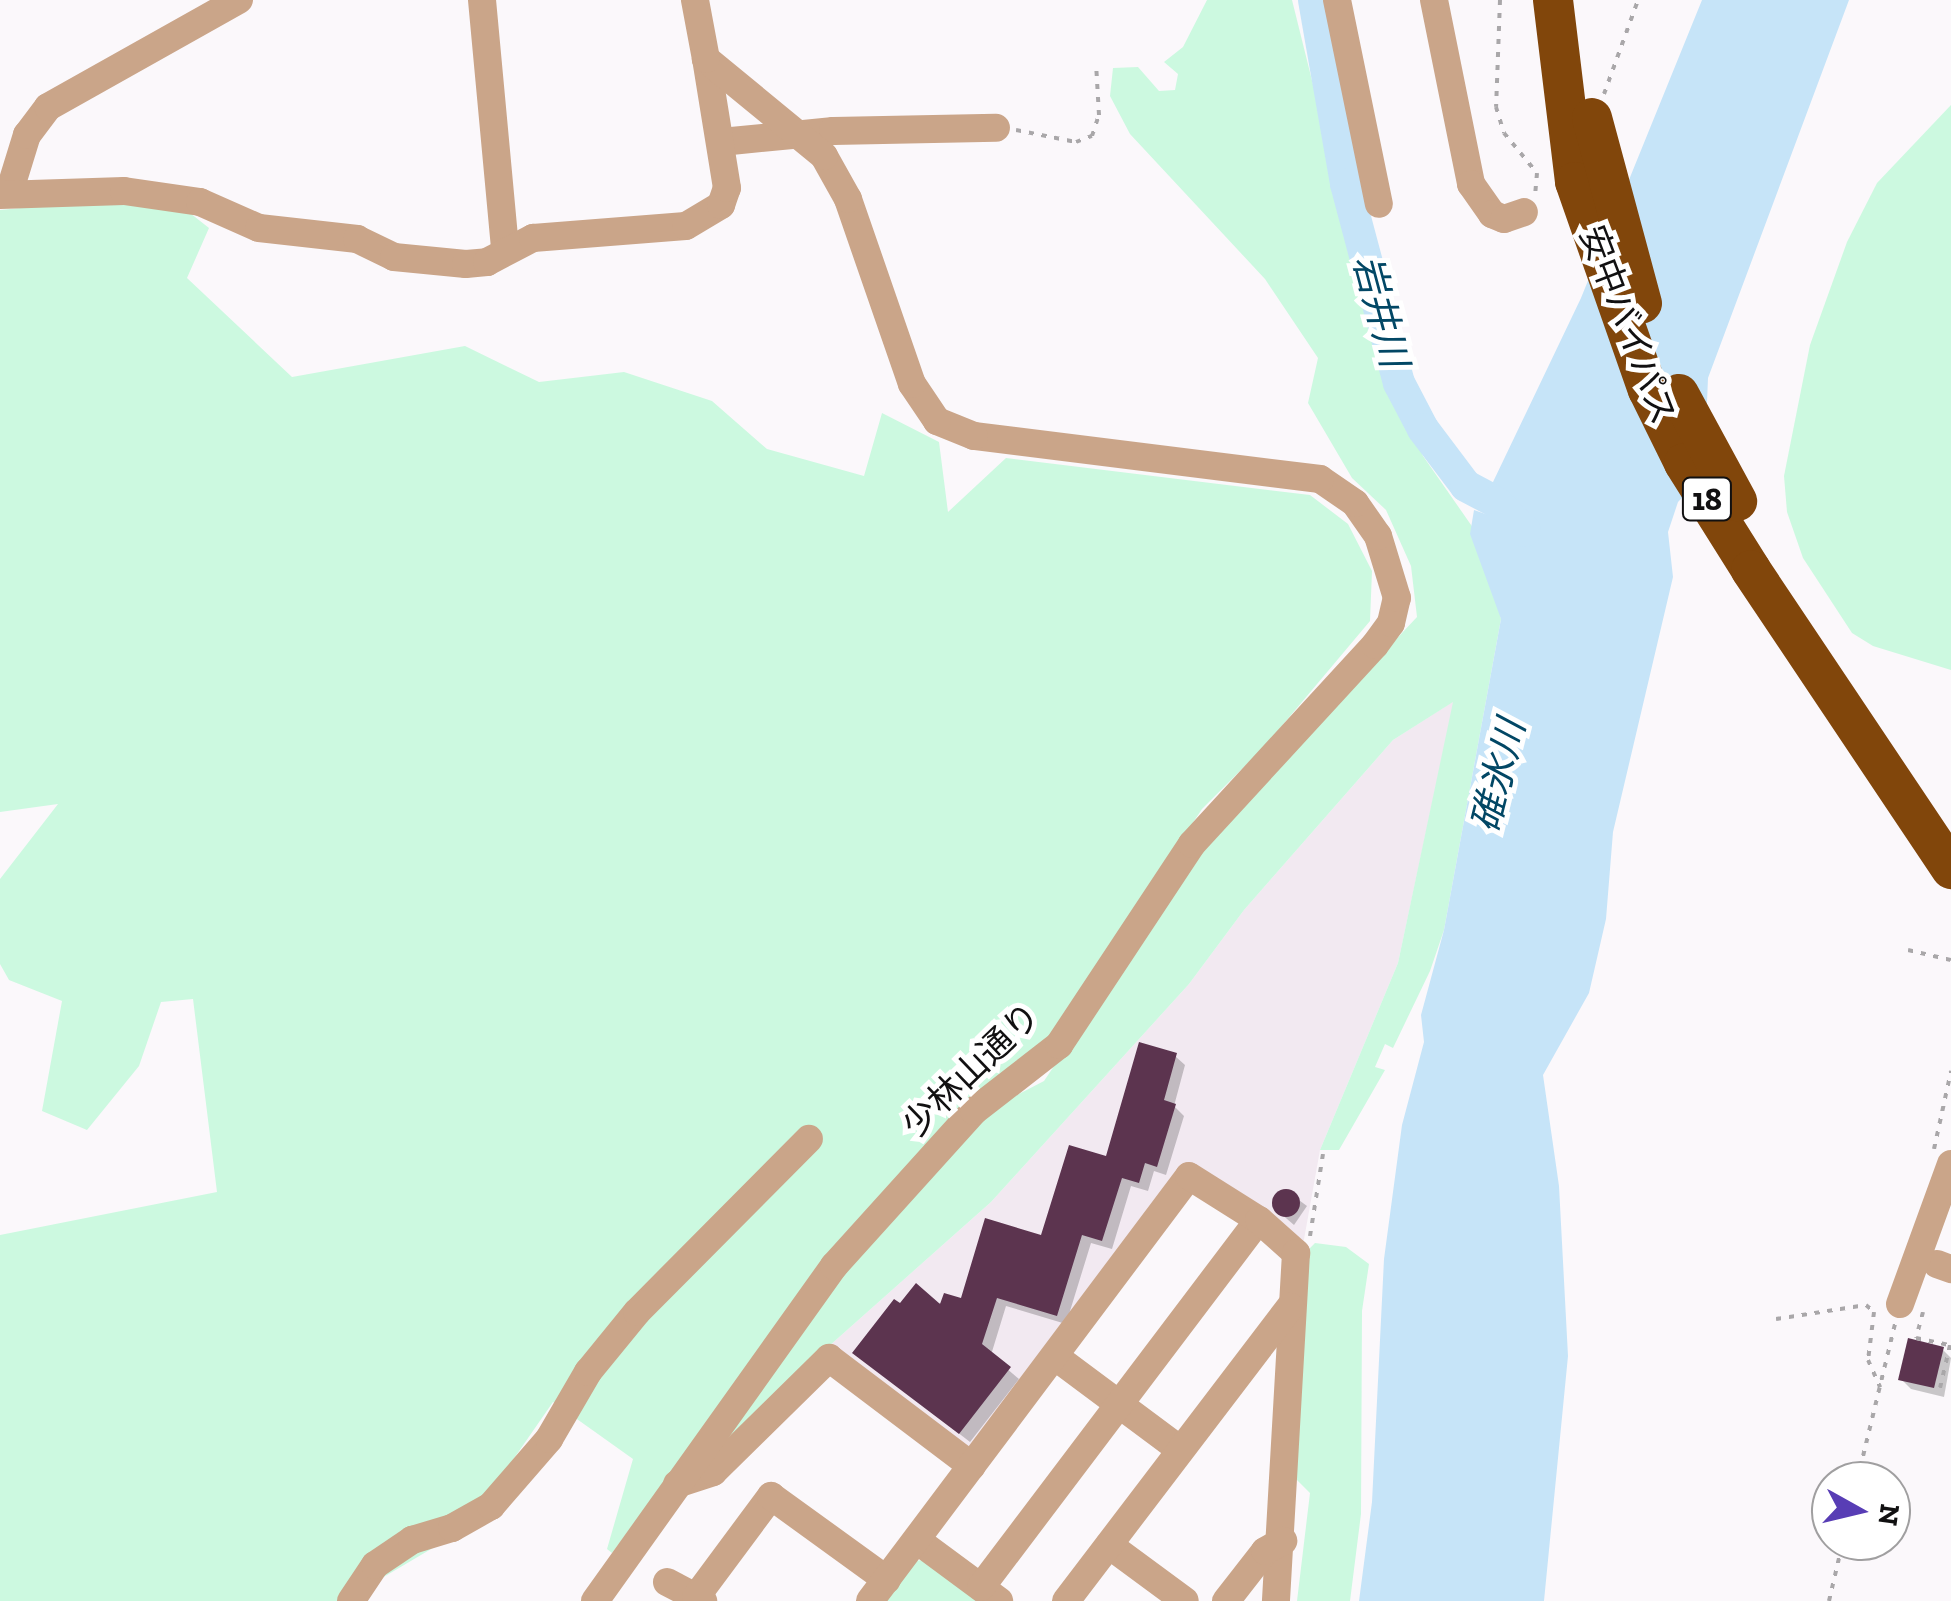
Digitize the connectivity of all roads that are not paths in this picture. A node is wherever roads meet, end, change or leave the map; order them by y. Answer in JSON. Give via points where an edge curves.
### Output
{"nodes":[{"id":1,"x":239,"y":0,"type":"edge"},
{"id":2,"x":482,"y":0,"type":"edge"},
{"id":3,"x":695,"y":0,"type":"edge"},
{"id":4,"x":1337,"y":0,"type":"edge"},
{"id":5,"x":1434,"y":0,"type":"edge"},
{"id":6,"x":1554,"y":0,"type":"edge"},
{"id":7,"x":1579,"y":19,"type":"edge"},
{"id":8,"x":706,"y":59,"type":"junction"},
{"id":9,"x":996,"y":128,"type":"road end"},
{"id":10,"x":796,"y":135,"type":"junction"},
{"id":11,"x":720,"y":142,"type":"junction"},
{"id":12,"x":4,"y":194,"type":"edge"},
{"id":13,"x":1379,"y":204,"type":"dead end"},
{"id":14,"x":1524,"y":212,"type":"road end"},
{"id":15,"x":505,"y":248,"type":"junction"},
{"id":16,"x":1951,"y":819,"type":"edge"},
{"id":17,"x":1951,"y":869,"type":"edge"},
{"id":18,"x":808,"y":1139,"type":"dead end"},
{"id":19,"x":1951,"y":1164,"type":"edge"},
{"id":20,"x":1259,"y":1220,"type":"junction"},
{"id":21,"x":1912,"y":1306,"type":"road end"},
{"id":22,"x":1290,"y":1307,"type":"junction"},
{"id":23,"x":1057,"y":1358,"type":"junction"},
{"id":24,"x":1117,"y":1404,"type":"junction"},
{"id":25,"x":1179,"y":1449,"type":"junction"},
{"id":26,"x":972,"y":1466,"type":"junction"},
{"id":27,"x":677,"y":1484,"type":"junction"},
{"id":28,"x":1283,"y":1541,"type":"junction"},
{"id":29,"x":918,"y":1542,"type":"junction"},
{"id":30,"x":1109,"y":1546,"type":"junction"},
{"id":31,"x":666,"y":1582,"type":"dead end"},
{"id":32,"x":879,"y":1591,"type":"edge"},
{"id":33,"x":990,"y":1594,"type":"edge"},
{"id":34,"x":699,"y":1599,"type":"edge"},
{"id":35,"x":351,"y":1601,"type":"edge"},
{"id":36,"x":595,"y":1601,"type":"edge"},
{"id":37,"x":1066,"y":1601,"type":"edge"},
{"id":38,"x":1185,"y":1601,"type":"edge"},
{"id":39,"x":1226,"y":1601,"type":"edge"},
{"id":40,"x":1276,"y":1601,"type":"edge"}],
"edges":[{"from":1,"to":12,"type":"street","via":[[48,107],[27,135]]},
{"from":2,"to":15,"type":"street"},
{"from":3,"to":8,"type":"street"},
{"from":4,"to":13,"type":"street"},
{"from":5,"to":14,"type":"street","via":[[1471,184],[1492,214]]},
{"from":6,"to":17,"type":"highway","name":"安中バイパス","number":"18","via":[[1559,84],[1595,253],[1684,463]]},
{"from":7,"to":16,"type":"highway","name":"安中バイパス","number":"18","via":[[1597,152],[1675,386],[1768,559]]},
{"from":8,"to":10,"type":"street"},
{"from":8,"to":11,"type":"street"},
{"from":9,"to":10,"type":"street"},
{"from":10,"to":11,"type":"street"},
{"from":10,"to":27,"type":"street","name":"少林山通り","via":[[824,156],[848,199],[912,384],[937,421],[974,436],[1320,479],[1355,503],[1378,536],[1396,598],[1392,623],[1375,644],[1192,844],[1060,1044],[974,1110],[834,1266]]},
{"from":11,"to":15,"type":"street","via":[[728,174],[724,198],[686,226],[534,238]]},
{"from":12,"to":15,"type":"street","via":[[124,191],[200,202],[259,228],[357,238],[394,258],[466,264],[487,262]]},
{"from":18,"to":35,"type":"street","via":[[637,1312],[588,1372],[549,1439],[492,1506],[412,1540],[375,1565]]},
{"from":19,"to":21,"type":"street"},
{"from":20,"to":22,"type":"street","via":[[1296,1252]]},
{"from":20,"to":23,"type":"street","via":[[1189,1176]]},
{"from":20,"to":24,"type":"street"},
{"from":22,"to":25,"type":"street"},
{"from":22,"to":28,"type":"street"},
{"from":23,"to":24,"type":"street"},
{"from":23,"to":26,"type":"street"},
{"from":24,"to":25,"type":"street"},
{"from":24,"to":33,"type":"street"},
{"from":25,"to":30,"type":"street"},
{"from":26,"to":27,"type":"street","via":[[829,1358],[713,1472]]},
{"from":26,"to":29,"type":"street"},
{"from":27,"to":36,"type":"street","name":"少林山通り"},
{"from":28,"to":39,"type":"street","via":[[1265,1551]]},
{"from":28,"to":40,"type":"street"},
{"from":29,"to":32,"type":"street"},
{"from":29,"to":33,"type":"street"},
{"from":30,"to":37,"type":"street"},
{"from":30,"to":38,"type":"street"},
{"from":31,"to":34,"type":"street"},
{"from":32,"to":34,"type":"street","via":[[771,1496]]}]}
